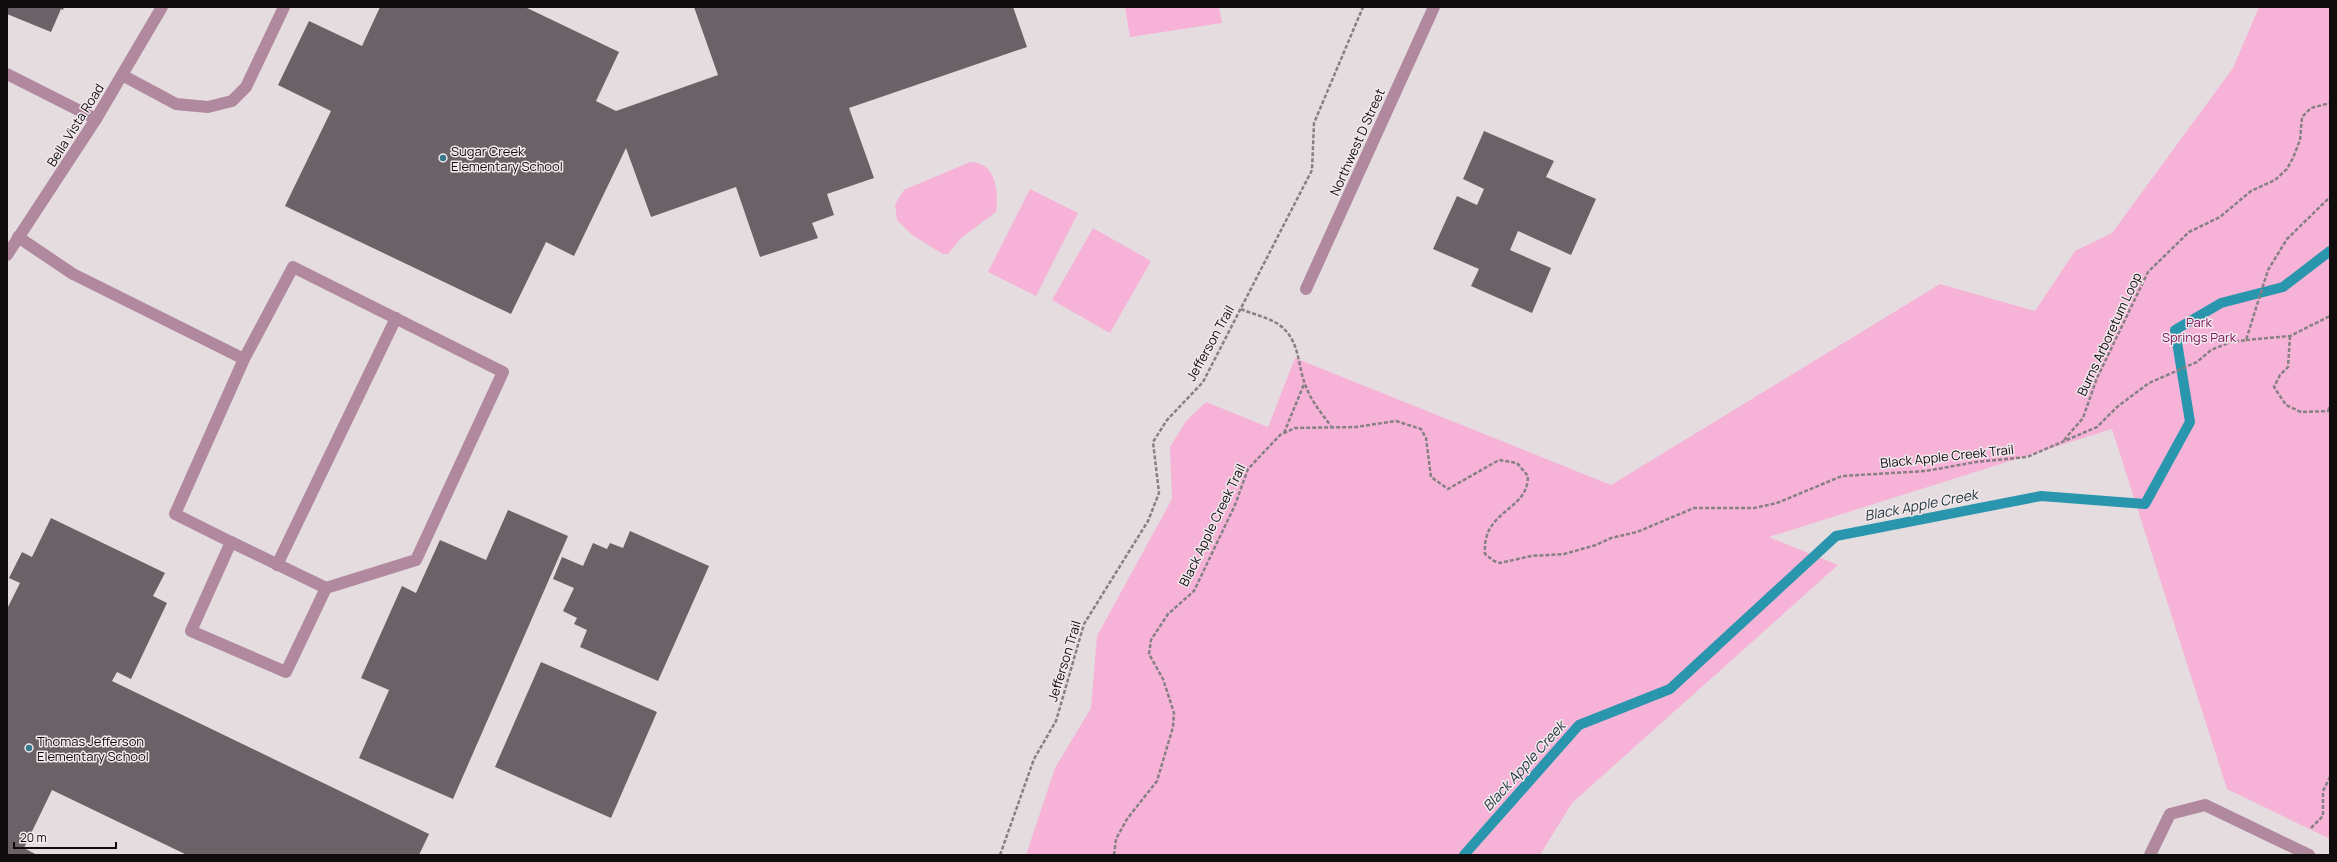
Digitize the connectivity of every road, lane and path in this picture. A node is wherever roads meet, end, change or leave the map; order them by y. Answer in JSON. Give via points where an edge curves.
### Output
{"nodes":[{"id":1,"x":162,"y":7,"type":"edge"},
{"id":2,"x":284,"y":7,"type":"edge"},
{"id":3,"x":1363,"y":7,"type":"edge"},
{"id":4,"x":1434,"y":7,"type":"edge"},
{"id":5,"x":7,"y":74,"type":"edge"},
{"id":6,"x":122,"y":75,"type":"junction"},
{"id":7,"x":2330,"y":103,"type":"edge"},
{"id":8,"x":96,"y":119,"type":"junction"},
{"id":9,"x":2330,"y":197,"type":"edge"},
{"id":10,"x":18,"y":237,"type":"junction"},
{"id":11,"x":7,"y":255,"type":"edge"},
{"id":12,"x":1306,"y":289,"type":"dead end"},
{"id":13,"x":1241,"y":309,"type":"junction"},
{"id":14,"x":2330,"y":316,"type":"edge"},
{"id":15,"x":396,"y":318,"type":"junction"},
{"id":16,"x":2290,"y":336,"type":"junction"},
{"id":17,"x":2246,"y":340,"type":"junction"},
{"id":18,"x":244,"y":359,"type":"junction"},
{"id":19,"x":1305,"y":384,"type":"junction"},
{"id":20,"x":2330,"y":406,"type":"edge"},
{"id":21,"x":2329,"y":411,"type":"edge"},
{"id":22,"x":1331,"y":426,"type":"junction"},
{"id":23,"x":1284,"y":433,"type":"junction"},
{"id":24,"x":2062,"y":442,"type":"junction"},
{"id":25,"x":231,"y":542,"type":"junction"},
{"id":26,"x":277,"y":565,"type":"junction"},
{"id":27,"x":326,"y":588,"type":"junction"},
{"id":28,"x":2330,"y":777,"type":"edge"},
{"id":29,"x":2292,"y":847,"type":"junction"},
{"id":30,"x":1000,"y":855,"type":"edge"},
{"id":31,"x":1114,"y":855,"type":"edge"},
{"id":32,"x":2150,"y":855,"type":"edge"},
{"id":33,"x":2309,"y":855,"type":"edge"}],
"edges":[{"from":1,"to":6,"type":"street","name":"Bella Vista Road"},
{"from":2,"to":6,"type":"street","via":[[246,87],[232,101],[208,108],[176,104]]},
{"from":3,"to":13,"type":"path","name":"Jefferson Trail","via":[[1314,123],[1312,170]]},
{"from":4,"to":12,"type":"street","name":"Northwest D Street"},
{"from":5,"to":8,"type":"street"},
{"from":6,"to":8,"type":"street","name":"Bella Vista Road"},
{"from":7,"to":24,"type":"path","name":"Burns Arboretum Loop","via":[[2311,108],[2302,117],[2300,140],[2293,158],[2275,180],[2251,191],[2220,217],[2189,232],[2148,272],[2097,378],[2083,418]]},
{"from":8,"to":10,"type":"street","name":"Bella Vista Road"},
{"from":9,"to":17,"type":"path","via":[[2287,239],[2268,270]]},
{"from":10,"to":11,"type":"street","name":"Bella Vista Road"},
{"from":10,"to":18,"type":"street","via":[[73,274]]},
{"from":13,"to":19,"type":"path","via":[[1278,324],[1291,336],[1302,365]]},
{"from":13,"to":30,"type":"path","name":"Jefferson Trail","via":[[1203,382],[1167,420],[1153,442],[1159,493],[1148,521],[1084,624],[1056,721],[1034,759]]},
{"from":14,"to":16,"type":"path"},
{"from":15,"to":18,"type":"street","via":[[293,267]]},
{"from":15,"to":26,"type":"street"},
{"from":15,"to":27,"type":"street","via":[[503,372],[416,560]]},
{"from":16,"to":17,"type":"path","name":"Black Apple Creek Trail"},
{"from":16,"to":21,"type":"path","via":[[2288,367],[2280,375],[2274,388],[2286,405],[2301,412],[2310,414]]},
{"from":17,"to":24,"type":"path","name":"Black Apple Creek Trail","via":[[2231,342],[2212,350],[2197,362],[2148,384],[2097,426]]},
{"from":18,"to":25,"type":"street","via":[[175,514]]},
{"from":19,"to":22,"type":"path","via":[[1319,411]]},
{"from":19,"to":23,"type":"path"},
{"from":20,"to":21,"type":"path"},
{"from":22,"to":23,"type":"path","name":"Black Apple Creek Trail","via":[[1295,428]]},
{"from":22,"to":24,"type":"path","name":"Black Apple Creek Trail","via":[[1356,427],[1396,422],[1421,429],[1426,438],[1431,477],[1448,489],[1499,460],[1517,463],[1528,476],[1526,489],[1501,513],[1484,542],[1485,554],[1500,563],[1531,556],[1564,554],[1596,545],[1611,538],[1637,532],[1694,508],[1754,508],[1777,503],[1842,476],[1926,471],[1976,462],[2027,457]]},
{"from":23,"to":31,"type":"path","name":"Black Apple Creek Trail","via":[[1248,469],[1235,505],[1194,591],[1168,614],[1151,640],[1150,654],[1163,680],[1174,713],[1173,727],[1157,781],[1127,819],[1116,839]]},
{"from":25,"to":26,"type":"street"},
{"from":25,"to":27,"type":"street","via":[[192,631],[286,672]]},
{"from":26,"to":27,"type":"street"},
{"from":28,"to":29,"type":"path","via":[[2323,791],[2323,816]]},
{"from":29,"to":32,"type":"street","via":[[2205,805],[2170,814]]},
{"from":29,"to":33,"type":"street"}]}
